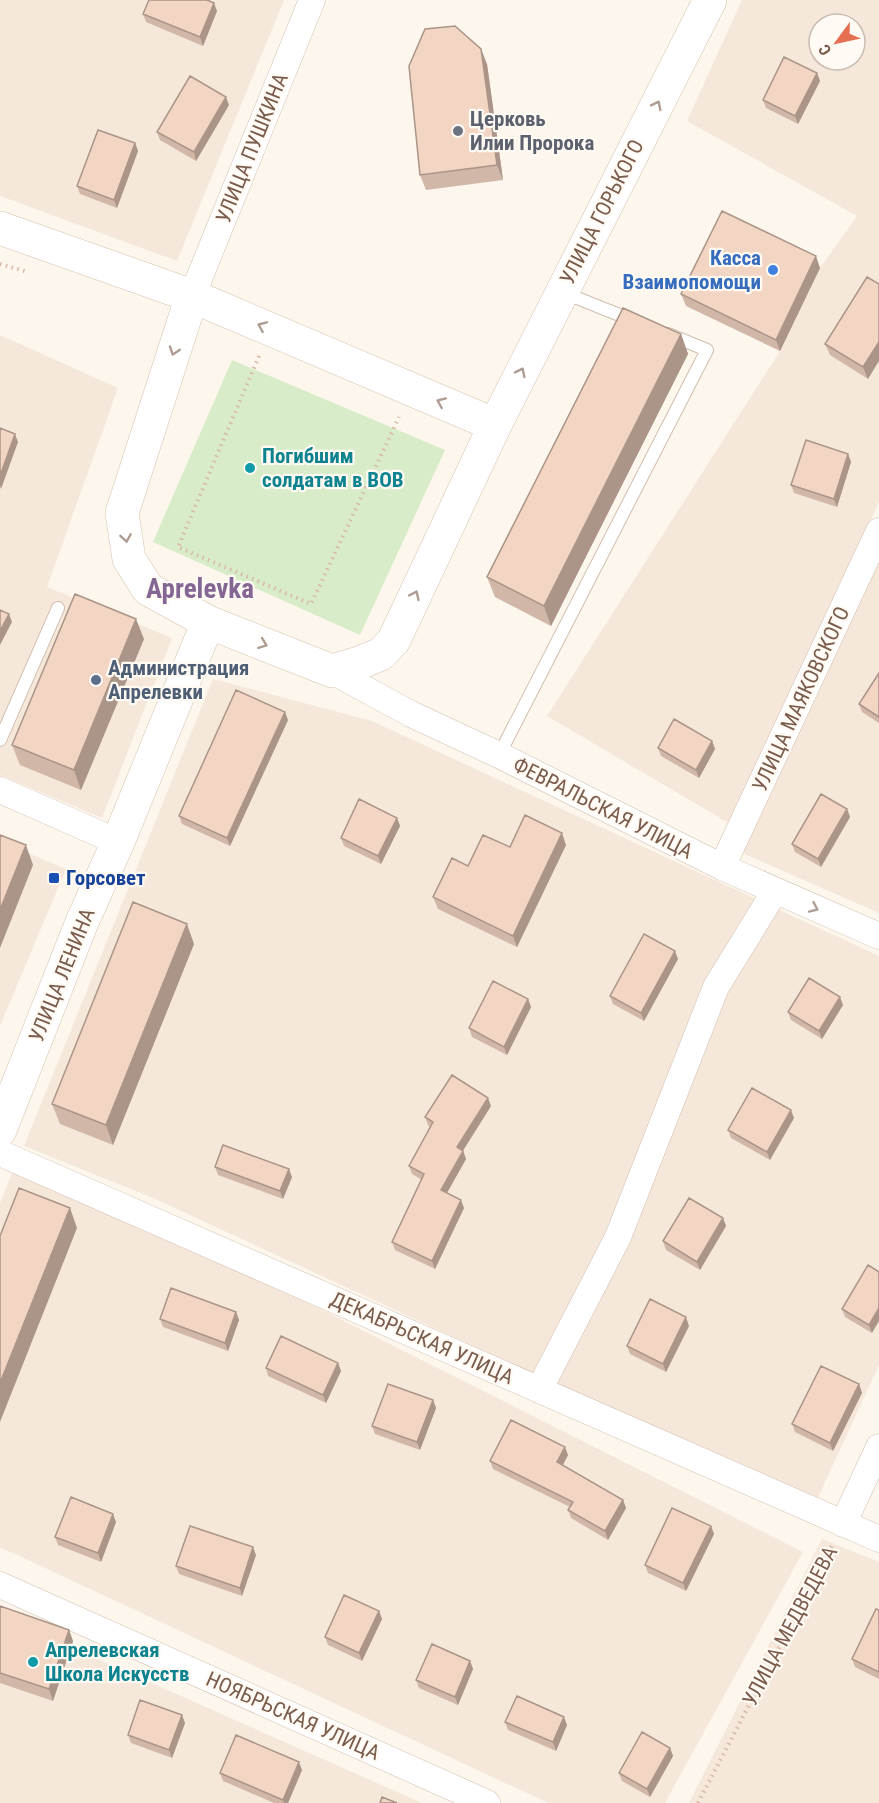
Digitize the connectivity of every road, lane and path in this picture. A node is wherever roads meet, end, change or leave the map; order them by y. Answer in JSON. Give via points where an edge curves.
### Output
{"nodes":[{"id":1,"x":312,"y":0,"type":"edge"},
{"id":2,"x":710,"y":0,"type":"edge"},
{"id":3,"x":0,"y":228,"type":"edge"},
{"id":4,"x":561,"y":292,"type":"junction"},
{"id":5,"x":192,"y":296,"type":"junction"},
{"id":6,"x":260,"y":353,"type":"dead end"},
{"id":7,"x":402,"y":410,"type":"dead end"},
{"id":8,"x":495,"y":424,"type":"junction"},
{"id":9,"x":879,"y":531,"type":"edge"},
{"id":10,"x":58,"y":608,"type":"dead end"},
{"id":11,"x":208,"y":622,"type":"junction"},
{"id":12,"x":332,"y":670,"type":"junction"},
{"id":13,"x":0,"y":740,"type":"edge"},
{"id":14,"x":499,"y":755,"type":"junction"},
{"id":15,"x":0,"y":790,"type":"edge"},
{"id":16,"x":118,"y":842,"type":"junction"},
{"id":17,"x":722,"y":867,"type":"junction"},
{"id":18,"x":775,"y":891,"type":"junction"},
{"id":19,"x":879,"y":936,"type":"edge"},
{"id":20,"x":0,"y":1130,"type":"edge"},
{"id":21,"x":0,"y":1153,"type":"edge"},
{"id":22,"x":539,"y":1390,"type":"junction"},
{"id":23,"x":879,"y":1447,"type":"edge"},
{"id":24,"x":843,"y":1524,"type":"junction"},
{"id":25,"x":879,"y":1539,"type":"edge"},
{"id":26,"x":0,"y":1585,"type":"edge"},
{"id":27,"x":488,"y":1803,"type":"edge"},
{"id":28,"x":698,"y":1803,"type":"edge"}],
"edges":[{"from":1,"to":5,"type":"street","name":"УЛИЦА ПУШКИНА"},
{"from":4,"to":2,"type":"main road","name":"УЛИЦА ГОРЬКОГО","one_way":true},
{"from":3,"to":5,"type":"main road"},
{"from":8,"to":4,"type":"main road","name":"УЛИЦА ГОРЬКОГО","one_way":true},
{"from":4,"to":14,"type":"lane","via":[[707,350]]},
{"from":8,"to":5,"type":"main road","one_way":true},
{"from":5,"to":11,"type":"main road","one_way":true,"via":[[122,513],[129,559],[148,589]]},
{"from":6,"to":7,"type":"path","via":[[178,547],[311,604]]},
{"from":12,"to":8,"type":"main road","name":"УЛИЦА ГОРЬКОГО","one_way":true,"via":[[381,654],[394,640]]},
{"from":9,"to":17,"type":"street","name":"УЛИЦА МАЯКОВСКОГО"},
{"from":10,"to":13,"type":"lane"},
{"from":11,"to":12,"type":"main road","one_way":true},
{"from":11,"to":16,"type":"main road","name":"УЛИЦА ЛЕНИНА"},
{"from":12,"to":14,"type":"street","name":"ФЕВРАЛЬСКАЯ УЛИЦА","via":[[411,714]]},
{"from":14,"to":17,"type":"street","name":"ФЕВРАЛЬСКАЯ УЛИЦА"},
{"from":15,"to":16,"type":"street"},
{"from":16,"to":20,"type":"main road","name":"УЛИЦА ЛЕНИНА"},
{"from":17,"to":18,"type":"street","name":"ФЕВРАЛЬСКАЯ УЛИЦА"},
{"from":18,"to":19,"type":"street","name":"ФЕВРАЛЬСКАЯ УЛИЦА","one_way":true},
{"from":18,"to":22,"type":"street","via":[[716,987],[618,1237]]},
{"from":21,"to":22,"type":"street","name":"ДЕКАБРЬСКАЯ УЛИЦА"},
{"from":22,"to":24,"type":"street","name":"ДЕКАБРЬСКАЯ УЛИЦА"},
{"from":23,"to":24,"type":"street","name":"УЛИЦА МЕДВЕДЕВА"},
{"from":24,"to":25,"type":"street","name":"ДЕКАБРЬСКАЯ УЛИЦА"},
{"from":24,"to":28,"type":"path","name":"УЛИЦА МЕДВЕДЕВА"},
{"from":26,"to":27,"type":"street","name":"НОЯБРЬСКАЯ УЛИЦА"}]}
